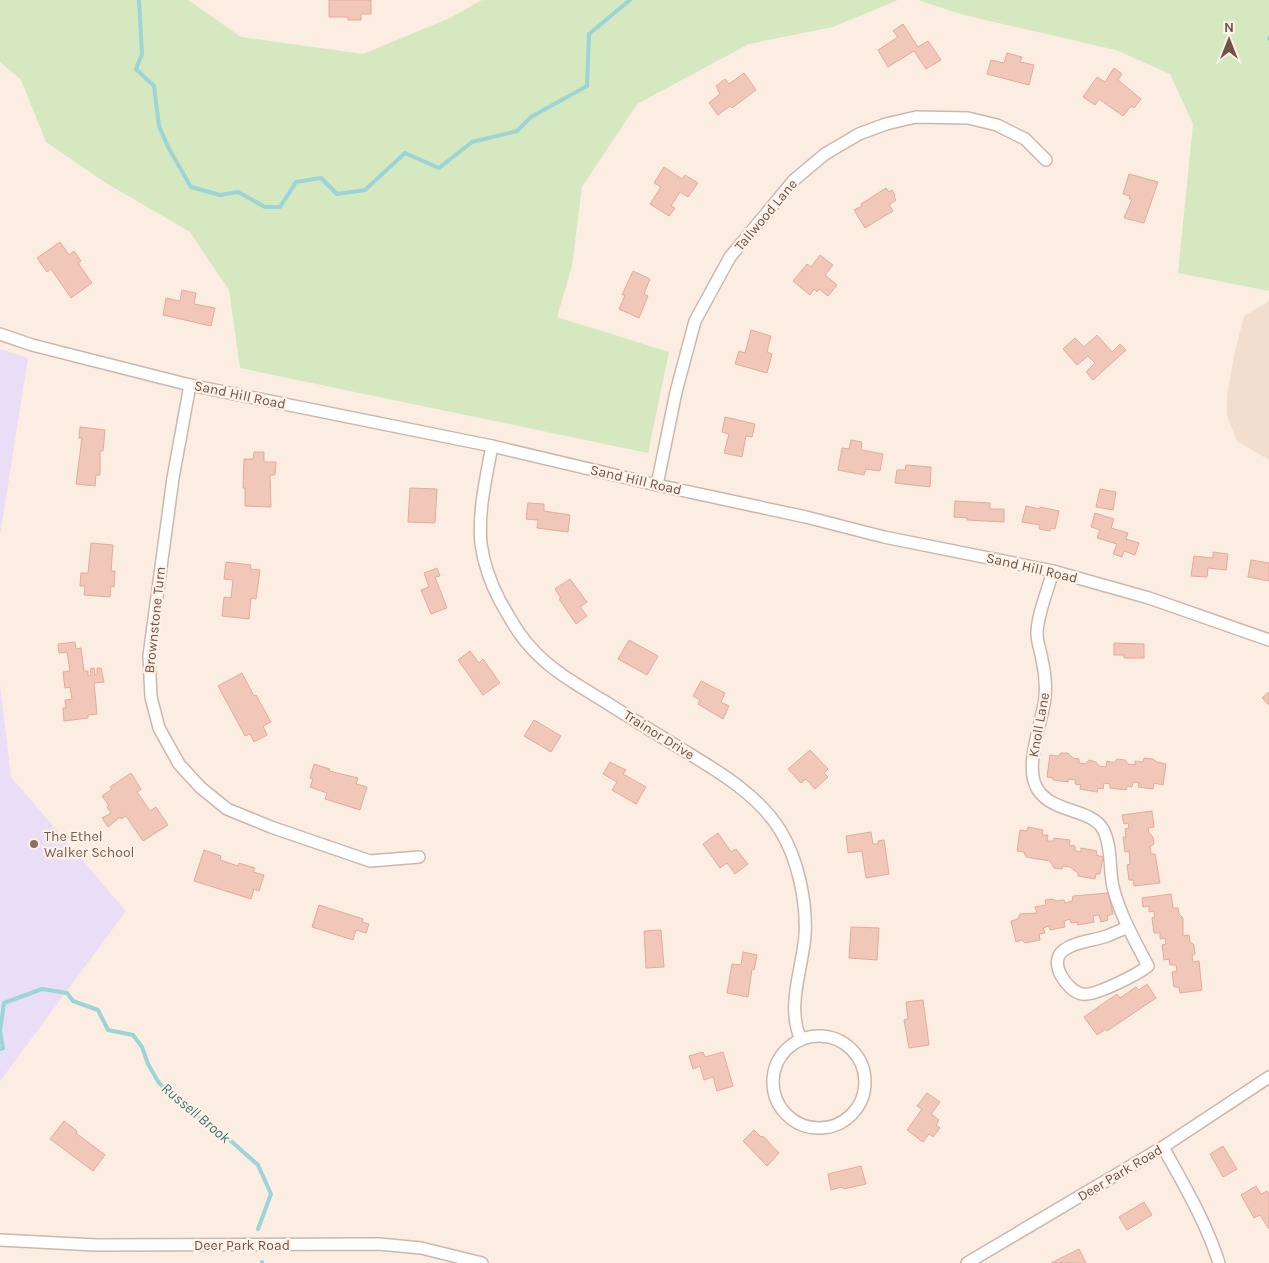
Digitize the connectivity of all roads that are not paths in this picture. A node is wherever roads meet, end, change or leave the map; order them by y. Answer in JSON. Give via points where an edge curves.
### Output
{"nodes":[{"id":1,"x":1046,"y":160,"type":"dead end"},
{"id":2,"x":0,"y":334,"type":"edge"},
{"id":3,"x":190,"y":385,"type":"junction"},
{"id":4,"x":492,"y":446,"type":"junction"},
{"id":5,"x":657,"y":485,"type":"junction"},
{"id":6,"x":1053,"y":571,"type":"junction"},
{"id":7,"x":1269,"y":640,"type":"edge"},
{"id":8,"x":419,"y":857,"type":"dead end"},
{"id":9,"x":1128,"y":927,"type":"junction"},
{"id":10,"x":801,"y":1040,"type":"junction"},
{"id":11,"x":1269,"y":1077,"type":"edge"},
{"id":12,"x":1163,"y":1148,"type":"junction"},
{"id":13,"x":0,"y":1240,"type":"edge"},
{"id":14,"x":482,"y":1263,"type":"edge"},
{"id":15,"x":967,"y":1263,"type":"edge"},
{"id":16,"x":1219,"y":1263,"type":"edge"}],
"edges":[{"from":1,"to":5,"type":"street","name":"Tallwood Lane","via":[[1025,139],[997,125],[968,118],[916,117],[886,124],[859,134],[825,154],[794,180],[730,258],[694,321]]},
{"from":2,"to":3,"type":"street","name":"Sand Hill Road"},
{"from":3,"to":4,"type":"street","name":"Sand Hill Road"},
{"from":3,"to":8,"type":"street","name":"Brownstone Turn","via":[[172,478],[149,656],[151,697],[159,728],[178,764],[227,809],[370,861]]},
{"from":4,"to":5,"type":"street","name":"Sand Hill Road"},
{"from":4,"to":10,"type":"street","name":"Trainor Drive","via":[[483,492],[481,542],[490,580],[514,626],[533,651],[556,672],[711,768],[746,793],[780,831],[800,881],[804,911],[795,1014]]},
{"from":5,"to":6,"type":"street","name":"Sand Hill Road"},
{"from":6,"to":7,"type":"street","name":"Sand Hill Road","via":[[1149,598]]},
{"from":6,"to":9,"type":"street","name":"Knoll Lane","via":[[1037,634],[1046,678],[1032,758],[1033,777],[1038,790],[1053,804],[1084,814],[1103,828],[1113,886]]},
{"from":9,"to":9,"type":"street","name":"Knoll Lane","via":[[1148,966],[1094,994],[1072,990],[1058,968],[1062,951]]},
{"from":10,"to":10,"type":"street","via":[[826,1036],[849,1046],[858,1056],[866,1085],[860,1104],[841,1124],[827,1128],[798,1124],[777,1102],[773,1088],[776,1066],[788,1048]]},
{"from":11,"to":12,"type":"street","name":"Deer Park Road"},
{"from":12,"to":15,"type":"street","name":"Deer Park Road"},
{"from":12,"to":16,"type":"street","via":[[1192,1200]]},
{"from":13,"to":14,"type":"street","name":"Deer Park Road","via":[[96,1245],[379,1244],[422,1248]]}]}
